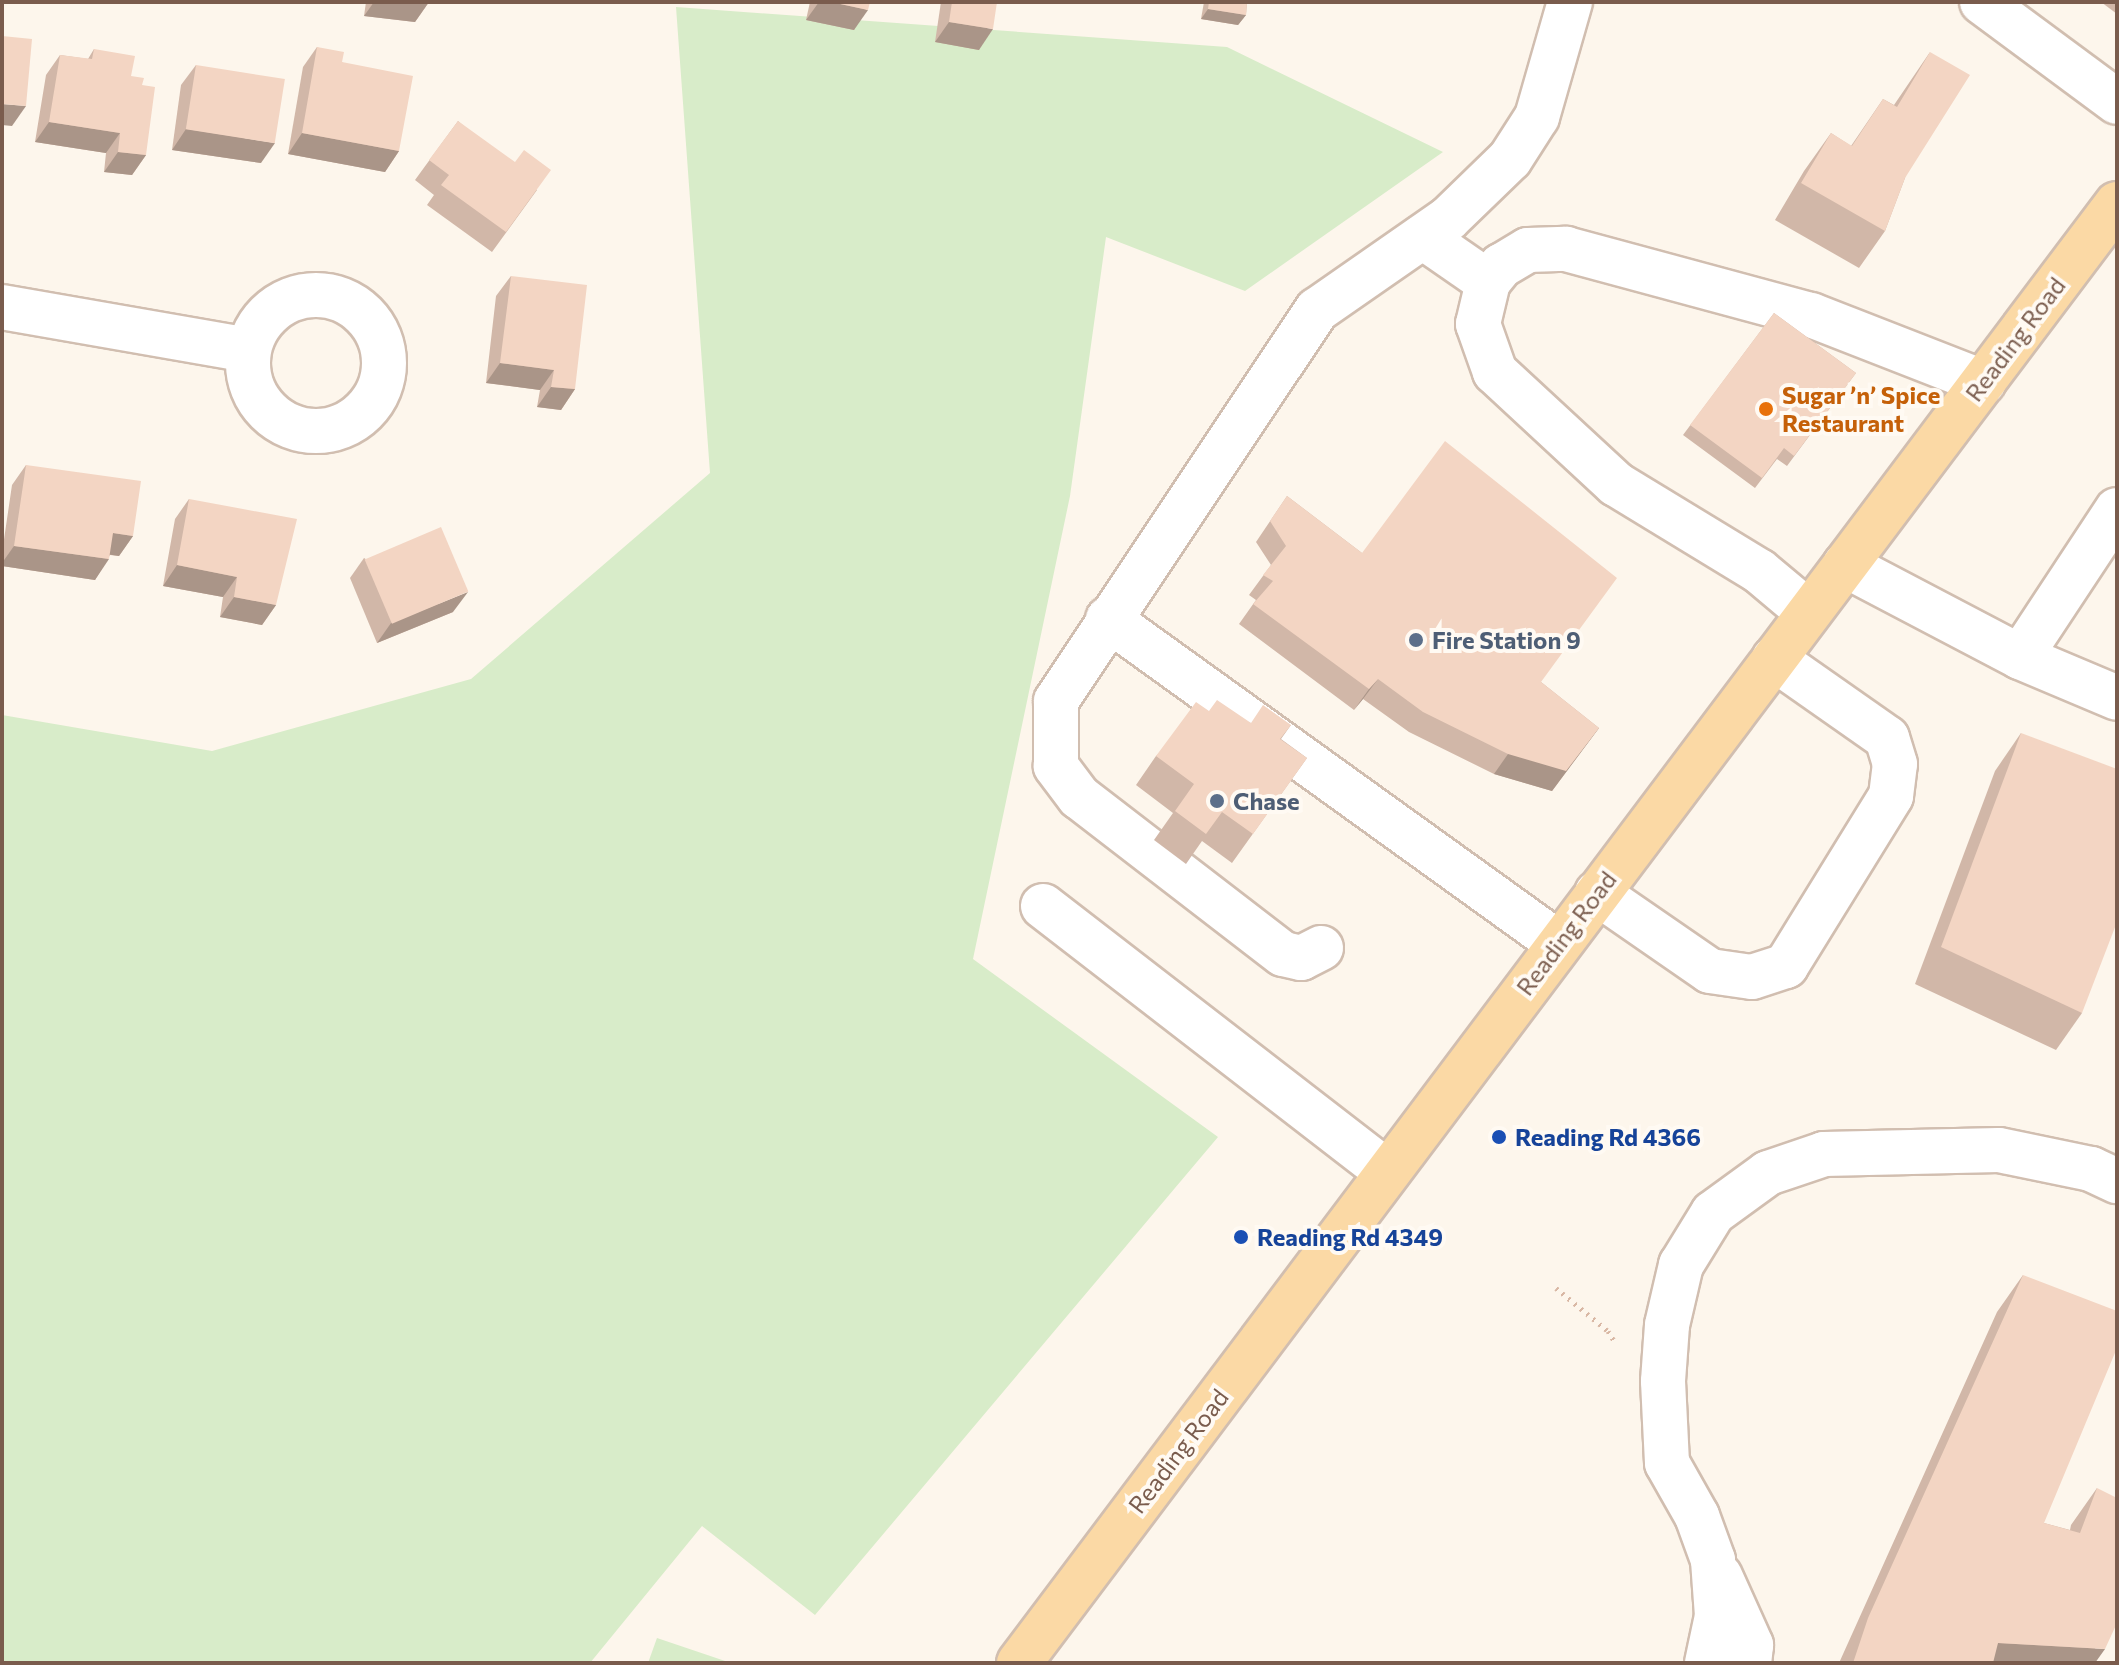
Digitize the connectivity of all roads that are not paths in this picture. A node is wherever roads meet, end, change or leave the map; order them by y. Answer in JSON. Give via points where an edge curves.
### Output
{"nodes":[{"id":1,"x":1570,"y":2,"type":"edge"},
{"id":2,"x":1982,"y":2,"type":"edge"},
{"id":3,"x":2117,"y":102,"type":"edge"},
{"id":4,"x":2112,"y":220,"type":"edge"},
{"id":5,"x":1423,"y":237,"type":"junction"},
{"id":6,"x":1488,"y":282,"type":"junction"},
{"id":7,"x":2,"y":307,"type":"edge"},
{"id":8,"x":248,"y":350,"type":"dead end"},
{"id":9,"x":1983,"y":382,"type":"junction"},
{"id":10,"x":2117,"y":510,"type":"edge"},
{"id":11,"x":1845,"y":565,"type":"junction"},
{"id":12,"x":1808,"y":612,"type":"junction"},
{"id":13,"x":1108,"y":619,"type":"junction"},
{"id":14,"x":2020,"y":657,"type":"junction"},
{"id":15,"x":1774,"y":659,"type":"junction"},
{"id":16,"x":2117,"y":698,"type":"edge"},
{"id":17,"x":1597,"y":893,"type":"junction"},
{"id":18,"x":1043,"y":906,"type":"dead end"},
{"id":19,"x":1558,"y":943,"type":"junction"},
{"id":20,"x":1321,"y":948,"type":"dead end"},
{"id":21,"x":1387,"y":1172,"type":"junction"},
{"id":22,"x":2117,"y":1181,"type":"edge"},
{"id":23,"x":1713,"y":1560,"type":"junction"},
{"id":24,"x":1019,"y":1663,"type":"edge"},
{"id":25,"x":1707,"y":1663,"type":"edge"},
{"id":26,"x":1749,"y":1663,"type":"edge"}],
"edges":[{"from":1,"to":5,"type":"street","via":[[1537,117],[1510,159]]},
{"from":2,"to":3,"type":"street"},
{"from":4,"to":9,"type":"main road","name":"Reading Road"},
{"from":5,"to":6,"type":"street"},
{"from":5,"to":13,"type":"street","via":[[1317,310]]},
{"from":6,"to":9,"type":"street","via":[[1501,266],[1528,250],[1566,249],[1811,315]]},
{"from":6,"to":12,"type":"street","via":[[1478,324],[1495,372],[1616,484],[1759,571]]},
{"from":7,"to":8,"type":"street"},
{"from":9,"to":11,"type":"main road","name":"Reading Road"},
{"from":10,"to":14,"type":"street"},
{"from":11,"to":12,"type":"main road","name":"Reading Road"},
{"from":11,"to":14,"type":"street"},
{"from":12,"to":15,"type":"main road","name":"Reading Road"},
{"from":13,"to":19,"type":"street"},
{"from":13,"to":20,"type":"street","via":[[1056,701],[1056,766],[1079,797],[1283,954],[1301,958]]},
{"from":14,"to":16,"type":"street"},
{"from":15,"to":17,"type":"main road","name":"Reading Road"},
{"from":15,"to":17,"type":"street","via":[[1887,738],[1895,764],[1891,796],[1786,966],[1752,977],[1710,971]]},
{"from":17,"to":19,"type":"main road","name":"Reading Road"},
{"from":18,"to":21,"type":"street"},
{"from":19,"to":21,"type":"main road","name":"Reading Road"},
{"from":21,"to":24,"type":"main road","name":"Reading Road"},
{"from":22,"to":23,"type":"street","via":[[2091,1169],[1999,1150],[1824,1154],[1768,1173],[1713,1213],[1681,1265],[1667,1325],[1663,1381],[1667,1463],[1697,1516]]},
{"from":23,"to":25,"type":"street","via":[[1717,1616]]},
{"from":23,"to":26,"type":"street","via":[[1751,1645]]}]}
